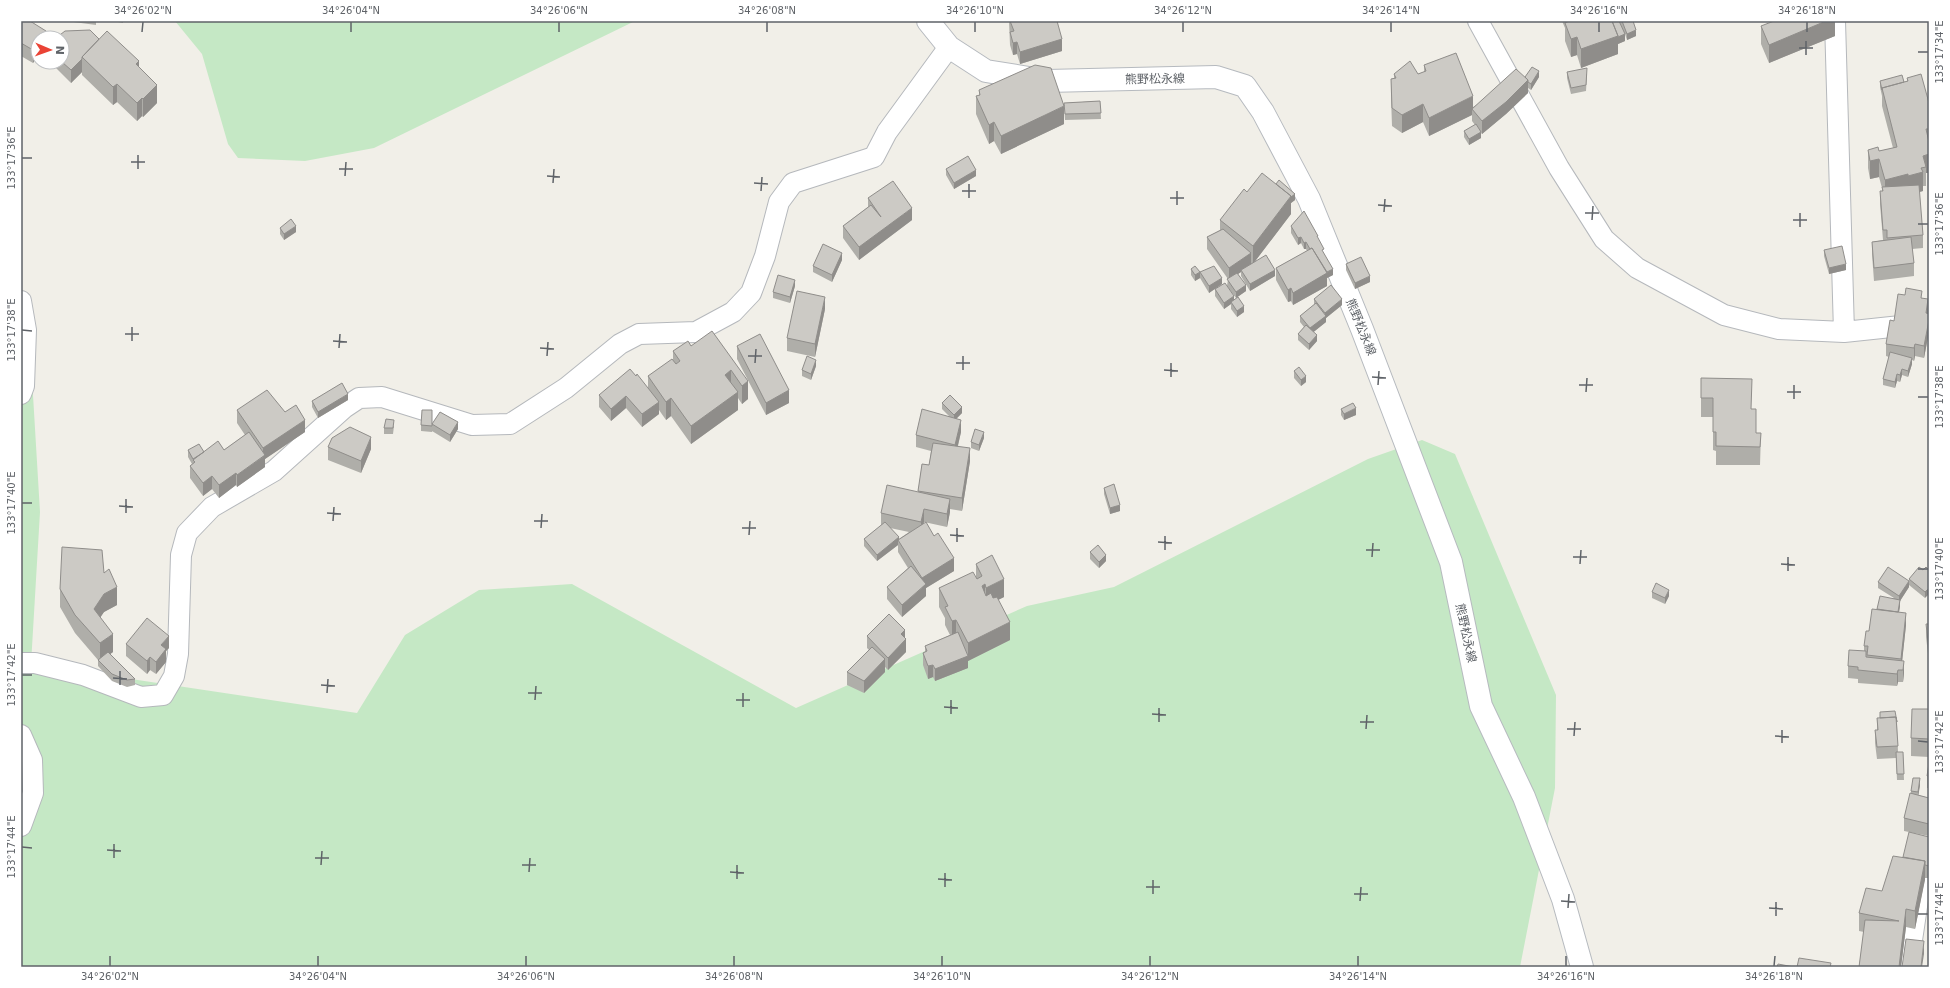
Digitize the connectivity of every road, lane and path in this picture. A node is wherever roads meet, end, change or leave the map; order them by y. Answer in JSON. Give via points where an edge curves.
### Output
{"nodes":[{"id":1,"x":928,"y":21,"type":"edge"},
{"id":2,"x":1478,"y":21,"type":"edge"},
{"id":3,"x":1835,"y":21,"type":"edge"},
{"id":4,"x":949,"y":47,"type":"junction"},
{"id":5,"x":21,"y":301,"type":"edge"},
{"id":6,"x":1929,"y":323,"type":"edge"},
{"id":7,"x":1844,"y":332,"type":"junction"},
{"id":8,"x":21,"y":394,"type":"edge"},
{"id":9,"x":21,"y":663,"type":"edge"},
{"id":10,"x":21,"y":735,"type":"edge"},
{"id":11,"x":21,"y":826,"type":"edge"},
{"id":12,"x":1929,"y":863,"type":"edge"},
{"id":13,"x":1582,"y":967,"type":"edge"},
{"id":14,"x":1908,"y":967,"type":"edge"}],
"edges":[{"from":1,"to":4,"type":"main road","name":"熊野松永線"},
{"from":2,"to":7,"type":"street","via":[[1567,181],[1604,239],[1637,268],[1724,315],[1779,329]]},
{"from":3,"to":7,"type":"street"},
{"from":4,"to":9,"type":"street","via":[[887,132],[874,156],[793,183],[779,202],[764,256],[750,293],[733,312],[696,332],[639,334],[620,344],[566,388],[510,424],[472,425],[382,397],[359,398],[344,408],[274,471],[212,507],[187,533],[181,555],[178,654],[174,676],[163,695],[141,696],[83,675],[35,663]]},
{"from":4,"to":13,"type":"main road","name":"熊野松永線","via":[[986,71],[1047,81],[1216,77],[1245,86],[1250,93],[1263,112],[1309,199],[1448,554],[1481,706],[1524,797],[1563,899]]},
{"from":5,"to":8,"type":"street","via":[[26,330],[24,386]]},
{"from":6,"to":7,"type":"street"},
{"from":10,"to":11,"type":"street","via":[[32,760],[33,793]]},
{"from":12,"to":14,"type":"street","via":[[1919,893]]}]}
